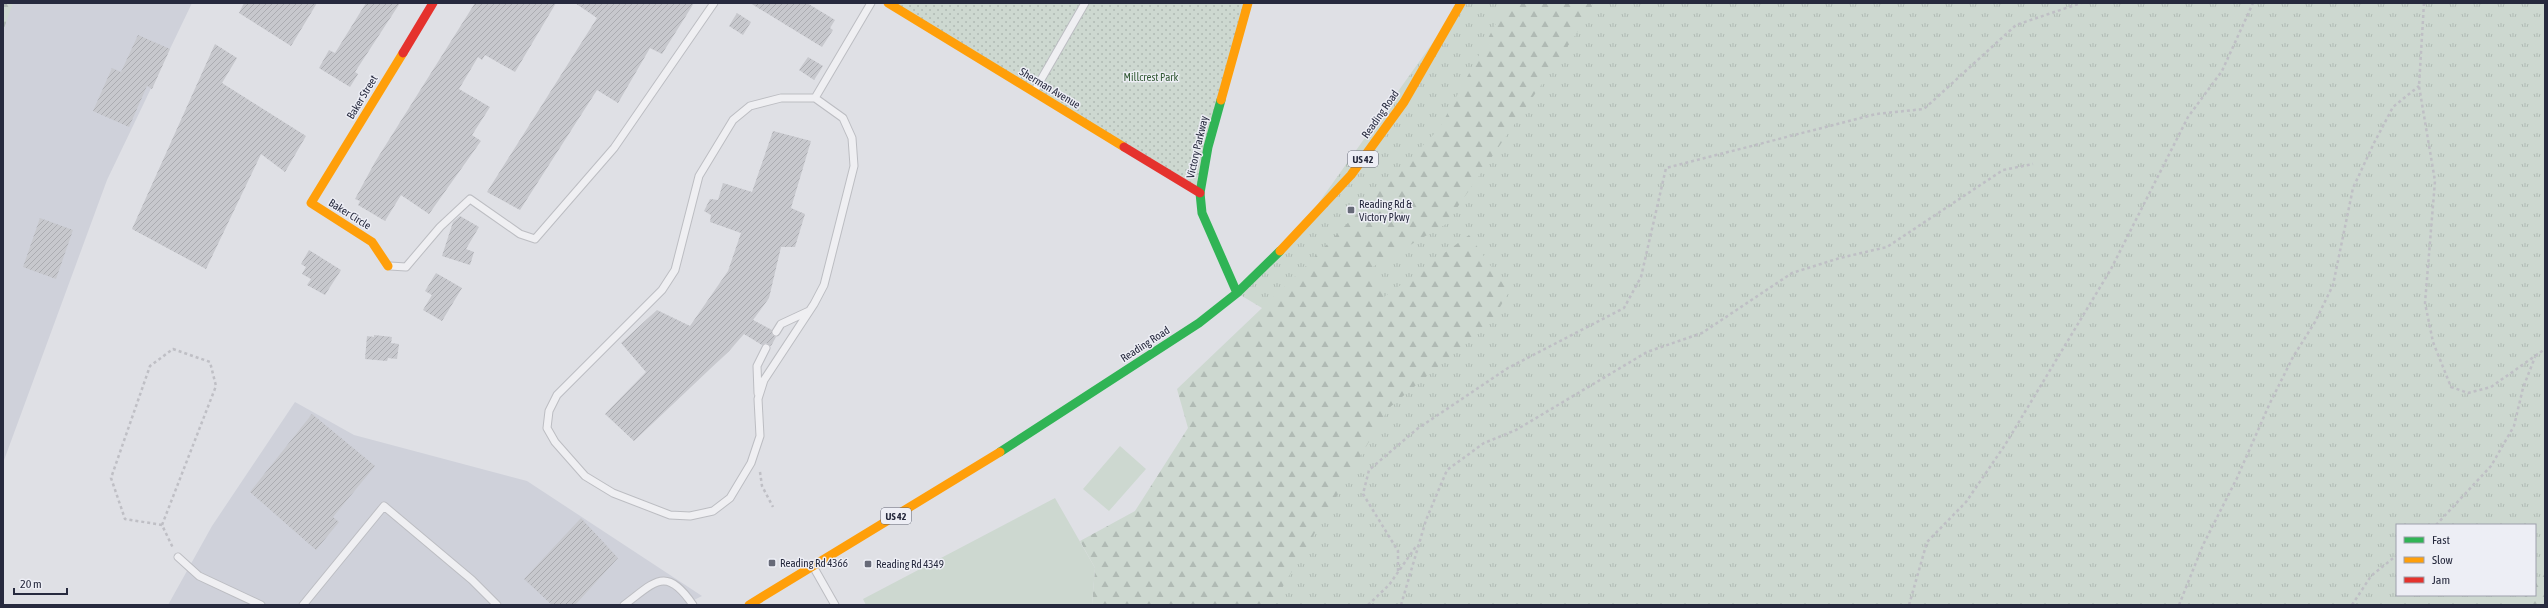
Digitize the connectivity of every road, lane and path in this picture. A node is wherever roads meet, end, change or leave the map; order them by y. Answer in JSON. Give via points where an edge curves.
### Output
{"nodes":[{"id":1,"x":433,"y":3,"type":"edge"},
{"id":2,"x":714,"y":3,"type":"edge"},
{"id":3,"x":870,"y":3,"type":"edge"},
{"id":4,"x":888,"y":3,"type":"edge"},
{"id":5,"x":1085,"y":3,"type":"edge"},
{"id":6,"x":1248,"y":3,"type":"edge"},
{"id":7,"x":1461,"y":3,"type":"edge"},
{"id":8,"x":2081,"y":3,"type":"edge"},
{"id":9,"x":2253,"y":3,"type":"edge"},
{"id":10,"x":2424,"y":3,"type":"edge"},
{"id":11,"x":2419,"y":86,"type":"junction"},
{"id":12,"x":1034,"y":92,"type":"junction"},
{"id":13,"x":815,"y":98,"type":"junction"},
{"id":14,"x":2033,"y":164,"type":"dead end"},
{"id":15,"x":1200,"y":193,"type":"junction"},
{"id":16,"x":311,"y":203,"type":"joint"},
{"id":17,"x":388,"y":266,"type":"joint"},
{"id":18,"x":1237,"y":293,"type":"junction"},
{"id":19,"x":809,"y":311,"type":"junction"},
{"id":20,"x":776,"y":332,"type":"dead end"},
{"id":21,"x":766,"y":348,"type":"dead end"},
{"id":22,"x":2545,"y":349,"type":"edge"},
{"id":23,"x":2535,"y":355,"type":"junction"},
{"id":24,"x":758,"y":399,"type":"junction"},
{"id":25,"x":751,"y":463,"type":"junction"},
{"id":26,"x":773,"y":507,"type":"dead end"},
{"id":27,"x":2437,"y":524,"type":"edge"},
{"id":28,"x":162,"y":525,"type":"junction"},
{"id":29,"x":1419,"y":543,"type":"junction"},
{"id":30,"x":2396,"y":556,"type":"edge"},
{"id":31,"x":178,"y":557,"type":"joint"},
{"id":32,"x":812,"y":566,"type":"junction"},
{"id":33,"x":1398,"y":571,"type":"junction"},
{"id":34,"x":261,"y":605,"type":"edge"},
{"id":35,"x":303,"y":605,"type":"edge"},
{"id":36,"x":497,"y":605,"type":"edge"},
{"id":37,"x":624,"y":605,"type":"edge"},
{"id":38,"x":693,"y":605,"type":"edge"},
{"id":39,"x":749,"y":605,"type":"edge"},
{"id":40,"x":835,"y":605,"type":"edge"},
{"id":41,"x":1368,"y":605,"type":"edge"},
{"id":42,"x":1401,"y":605,"type":"edge"},
{"id":43,"x":1909,"y":605,"type":"edge"},
{"id":44,"x":2179,"y":605,"type":"edge"},
{"id":45,"x":2352,"y":605,"type":"edge"}],
"edges":[{"from":1,"to":16,"type":"street","name":"Baker Street"},
{"from":2,"to":17,"type":"lane","via":[[614,148],[535,239],[520,234],[470,199],[440,227],[406,267]]},
{"from":3,"to":13,"type":"lane"},
{"from":4,"to":12,"type":"street","name":"Sherman Avenue"},
{"from":5,"to":12,"type":"lane"},
{"from":6,"to":15,"type":"street","name":"Victory Parkway","via":[[1208,147]]},
{"from":7,"to":18,"type":"street","name":"Reading Road","number":"US 42","via":[[1404,102],[1351,175],[1295,236]]},
{"from":8,"to":33,"type":"path","via":[[2016,25],[1924,109],[1876,114],[1666,168],[1642,277],[1624,308],[1508,368],[1417,428],[1369,470],[1362,494],[1398,551]]},
{"from":9,"to":43,"type":"path","via":[[2222,71],[2188,117],[2111,269],[2005,445],[1966,502],[1927,542]]},
{"from":10,"to":11,"type":"path"},
{"from":11,"to":23,"type":"path","via":[[2435,181],[2425,304],[2433,342],[2451,387],[2468,393],[2491,387]]},
{"from":11,"to":44,"type":"path","via":[[2393,107],[2353,188],[2333,285],[2316,322],[2293,357],[2269,405],[2237,478],[2203,545]]},
{"from":12,"to":15,"type":"street","name":"Sherman Avenue"},
{"from":13,"to":19,"type":"lane","via":[[843,118],[852,138],[854,166],[824,285]]},
{"from":13,"to":25,"type":"lane","via":[[781,98],[750,106],[733,120],[698,176],[675,270],[662,290],[557,395],[549,411],[547,428],[555,442],[586,476],[613,493],[670,515],[690,516],[713,511],[730,498]]},
{"from":14,"to":29,"type":"path","via":[[2003,170],[1888,247],[1792,273],[1702,333],[1646,352],[1516,430],[1484,443],[1447,470]]},
{"from":15,"to":18,"type":"street","name":"Victory Parkway","via":[[1202,213]]},
{"from":16,"to":17,"type":"street","name":"Baker Circle","via":[[372,242]]},
{"from":18,"to":32,"type":"street","name":"Reading Road","number":"US 42","via":[[1199,323],[1042,426]]},
{"from":19,"to":20,"type":"lane","via":[[781,324]]},
{"from":19,"to":24,"type":"lane","via":[[764,380]]},
{"from":21,"to":24,"type":"lane","via":[[757,366]]},
{"from":22,"to":23,"type":"path"},
{"from":23,"to":27,"type":"path","via":[[2523,388],[2514,426],[2495,459]]},
{"from":24,"to":25,"type":"lane","via":[[760,436]]},
{"from":25,"to":26,"type":"path","via":[[759,468],[762,486]]},
{"from":28,"to":28,"type":"path","via":[[216,386],[210,362],[173,349],[150,366],[111,478],[125,519]]},
{"from":28,"to":31,"type":"path"},
{"from":29,"to":33,"type":"path"},
{"from":29,"to":42,"type":"path"},
{"from":30,"to":45,"type":"path","via":[[2371,576]]},
{"from":31,"to":34,"type":"lane","via":[[199,576]]},
{"from":32,"to":39,"type":"street","name":"Reading Road","number":"US 42"},
{"from":32,"to":40,"type":"lane"},
{"from":33,"to":41,"type":"path"},
{"from":35,"to":36,"type":"lane","via":[[384,506],[472,580]]},
{"from":37,"to":38,"type":"lane","via":[[657,581],[670,581],[682,589]]}]}
